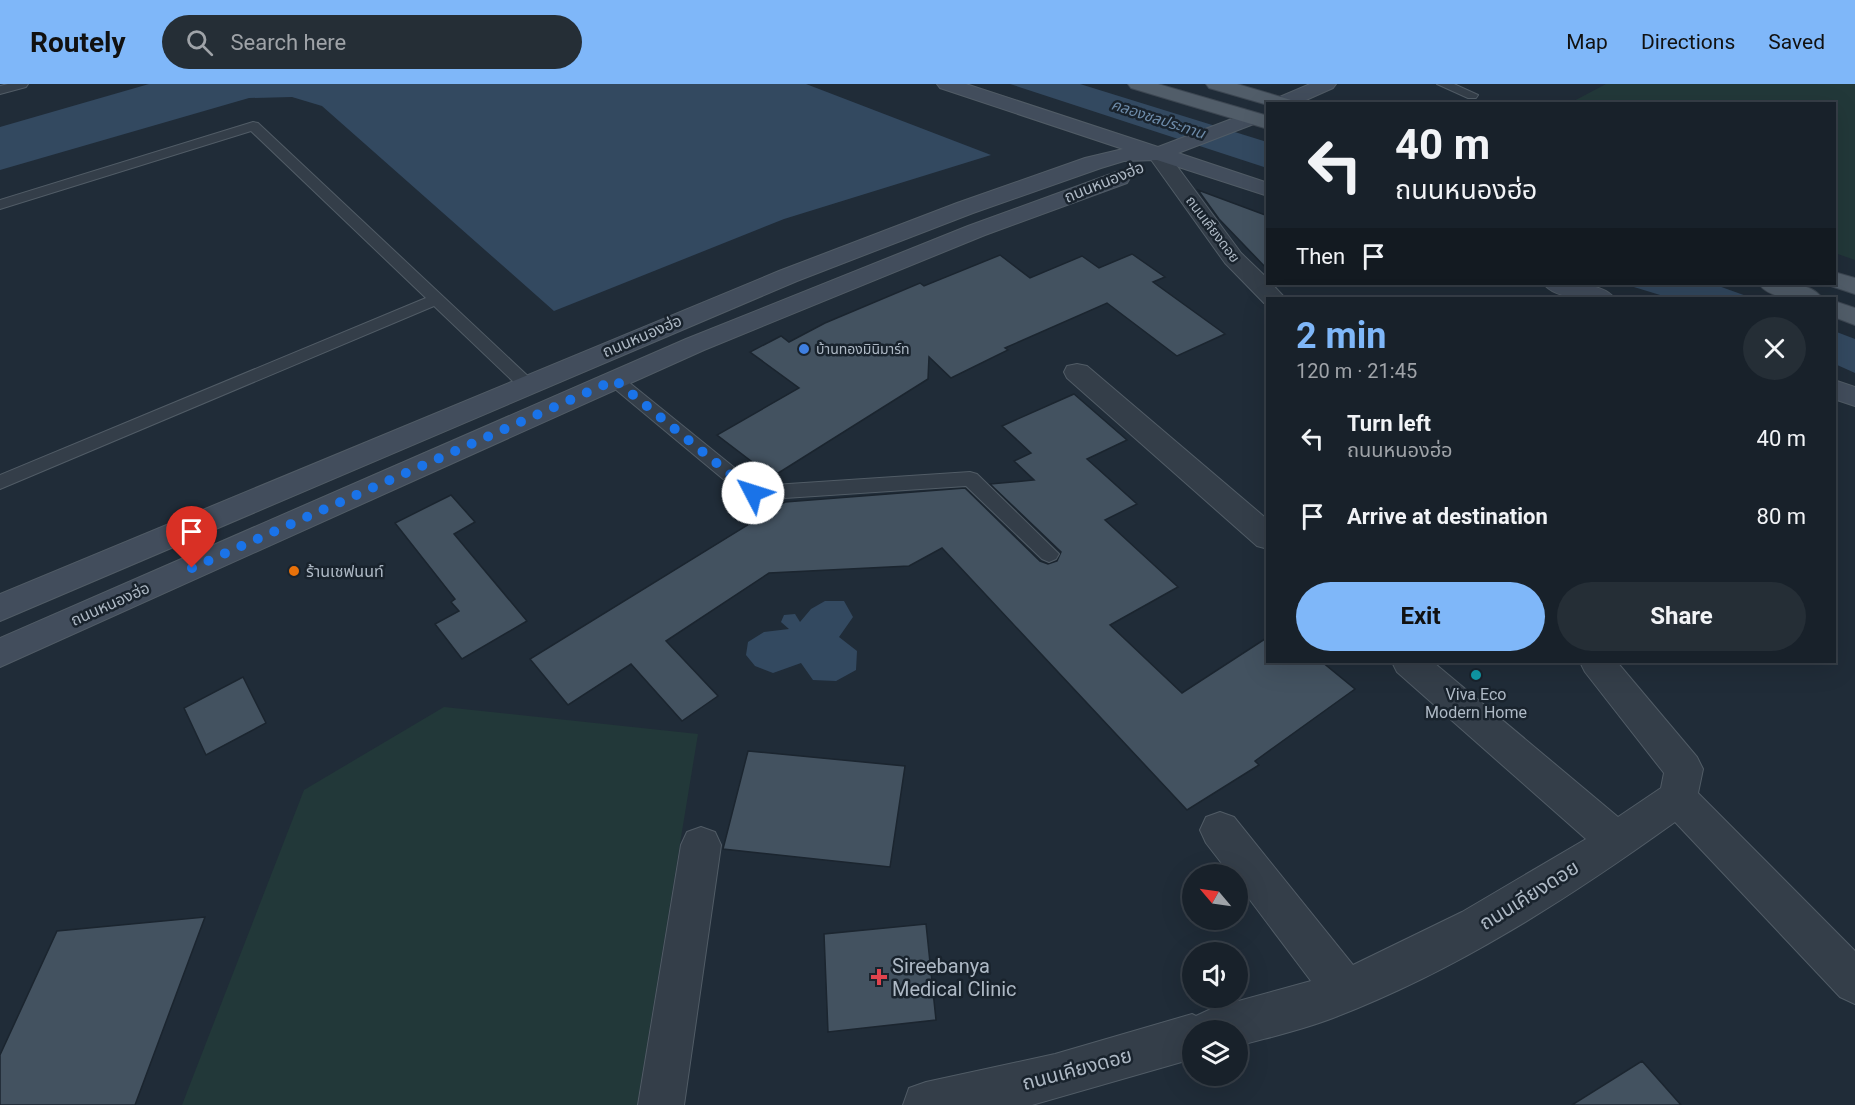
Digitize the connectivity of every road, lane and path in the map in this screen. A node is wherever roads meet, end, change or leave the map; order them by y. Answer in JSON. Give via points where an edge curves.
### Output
{"nodes":[{"id":1,"x":22,"y":84,"type":"edge"},
{"id":2,"x":947,"y":84,"type":"edge"},
{"id":3,"x":1138,"y":84,"type":"edge"},
{"id":4,"x":1216,"y":84,"type":"edge"},
{"id":5,"x":1326,"y":84,"type":"edge"},
{"id":6,"x":1443,"y":84,"type":"edge"},
{"id":7,"x":0,"y":90,"type":"edge"},
{"id":8,"x":1472,"y":95,"type":"dead end"},
{"id":9,"x":1279,"y":102,"type":"edge"},
{"id":10,"x":1285,"y":102,"type":"edge"},
{"id":11,"x":1024,"y":110,"type":"junction"},
{"id":12,"x":1262,"y":117,"type":"edge"},
{"id":13,"x":1158,"y":154,"type":"junction"},
{"id":14,"x":1060,"y":174,"type":"junction"},
{"id":15,"x":1266,"y":189,"type":"edge"},
{"id":16,"x":0,"y":205,"type":"edge"},
{"id":17,"x":1836,"y":280,"type":"edge"},
{"id":18,"x":1559,"y":285,"type":"edge"},
{"id":19,"x":1774,"y":285,"type":"edge"},
{"id":20,"x":1855,"y":287,"type":"edge"},
{"id":21,"x":1272,"y":297,"type":"edge"},
{"id":22,"x":1599,"y":297,"type":"edge"},
{"id":23,"x":1807,"y":297,"type":"edge"},
{"id":24,"x":436,"y":300,"type":"junction"},
{"id":25,"x":1836,"y":309,"type":"edge"},
{"id":26,"x":1855,"y":317,"type":"edge"},
{"id":27,"x":1077,"y":372,"type":"dead end"},
{"id":28,"x":615,"y":380,"type":"junction"},
{"id":29,"x":526,"y":384,"type":"junction"},
{"id":30,"x":1836,"y":390,"type":"edge"},
{"id":31,"x":1855,"y":397,"type":"edge"},
{"id":32,"x":0,"y":482,"type":"edge"},
{"id":33,"x":1266,"y":536,"type":"edge"},
{"id":34,"x":1049,"y":554,"type":"dead end"},
{"id":35,"x":0,"y":608,"type":"edge"},
{"id":36,"x":0,"y":653,"type":"edge"},
{"id":37,"x":1410,"y":663,"type":"edge"},
{"id":38,"x":1598,"y":663,"type":"edge"},
{"id":39,"x":1677,"y":798,"type":"junction"},
{"id":40,"x":1220,"y":830,"type":"dead end"},
{"id":41,"x":1617,"y":842,"type":"junction"},
{"id":42,"x":701,"y":845,"type":"dead end"},
{"id":43,"x":1855,"y":982,"type":"edge"},
{"id":44,"x":1346,"y":991,"type":"junction"},
{"id":45,"x":1247,"y":1020,"type":"edge"},
{"id":46,"x":1182,"y":1040,"type":"edge"},
{"id":47,"x":662,"y":1105,"type":"edge"},
{"id":48,"x":926,"y":1105,"type":"edge"}],
"edges":[{"from":1,"to":7,"type":"lane"},
{"from":2,"to":11,"type":"street"},
{"from":3,"to":12,"type":"main road"},
{"from":4,"to":9,"type":"main road"},
{"from":5,"to":10,"type":"street"},
{"from":6,"to":8,"type":"lane"},
{"from":11,"to":13,"type":"street"},
{"from":11,"to":14,"type":"street","via":[[1055,131],[1065,148]]},
{"from":12,"to":13,"type":"street"},
{"from":13,"to":14,"type":"street","name":"ถนนหนองฮ่อ","via":[[1123,155]]},
{"from":13,"to":15,"type":"street"},
{"from":13,"to":21,"type":"street","name":"ถนนเคียงดอย","via":[[1233,258]]},
{"from":13,"to":28,"type":"street","name":"ถนนหนองฮ่อ","via":[[1144,169],[810,295]]},
{"from":14,"to":29,"type":"street","name":"ถนนหนองฮ่อ","via":[[788,276]]},
{"from":16,"to":24,"type":"lane","via":[[253,126]]},
{"from":17,"to":20,"type":"main road"},
{"from":18,"to":22,"type":"street"},
{"from":19,"to":23,"type":"main road"},
{"from":24,"to":29,"type":"lane"},
{"from":24,"to":32,"type":"lane"},
{"from":25,"to":26,"type":"main road"},
{"from":27,"to":33,"type":"street"},
{"from":28,"to":34,"type":"lane","via":[[753,493],[970,479]]},
{"from":28,"to":36,"type":"street","name":"ถนนหนองฮ่อ"},
{"from":29,"to":35,"type":"street","name":"ถนนหนองฮ่อ"},
{"from":30,"to":31,"type":"street"},
{"from":37,"to":41,"type":"street"},
{"from":38,"to":39,"type":"street","via":[[1684,769]]},
{"from":39,"to":41,"type":"street","name":"ถนนเคียงดอย"},
{"from":39,"to":43,"type":"street"},
{"from":40,"to":44,"type":"street"},
{"from":41,"to":44,"type":"street","name":"ถนนเคียงดอย","via":[[1469,933]]},
{"from":42,"to":47,"type":"street"},
{"from":44,"to":45,"type":"street","name":"ถนนเคียงดอย"},
{"from":46,"to":48,"type":"street","name":"ถนนเคียงดอย","via":[[1055,1077]]}]}
